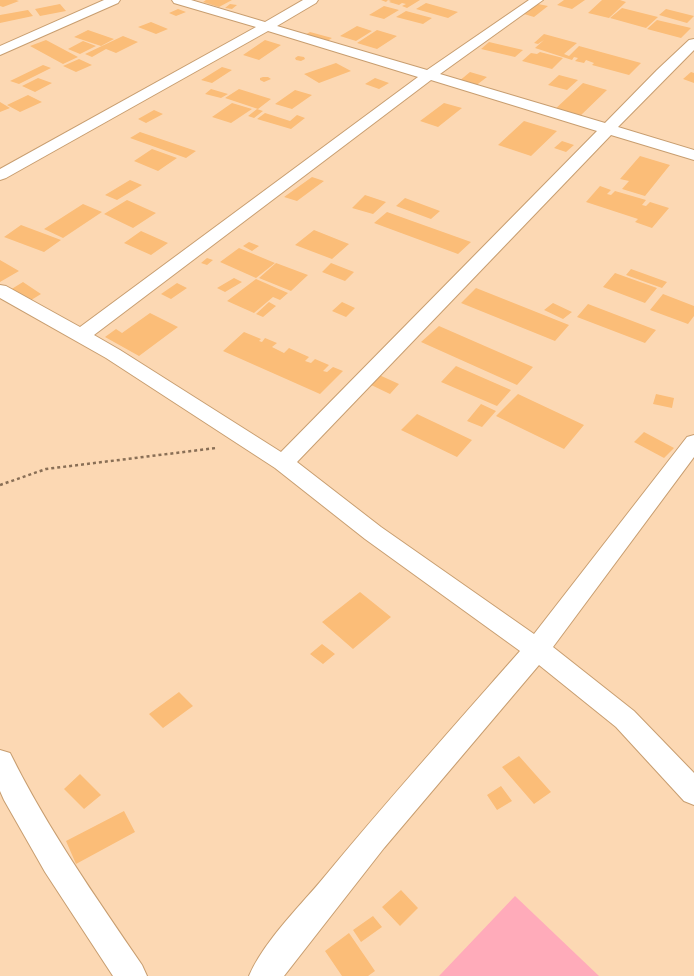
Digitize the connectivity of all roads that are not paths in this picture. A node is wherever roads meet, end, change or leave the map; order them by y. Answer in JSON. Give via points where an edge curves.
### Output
{"nodes":[{"id":1,"x":114,"y":0,"type":"edge"},
{"id":2,"x":178,"y":0,"type":"edge"},
{"id":3,"x":312,"y":0,"type":"edge"},
{"id":4,"x":537,"y":0,"type":"edge"},
{"id":5,"x":266,"y":27,"type":"junction"},
{"id":6,"x":694,"y":43,"type":"edge"},
{"id":7,"x":0,"y":51,"type":"edge"},
{"id":8,"x":428,"y":76,"type":"junction"},
{"id":9,"x":608,"y":130,"type":"junction"},
{"id":10,"x":694,"y":155,"type":"edge"},
{"id":11,"x":0,"y":175,"type":"edge"},
{"id":12,"x":0,"y":290,"type":"edge"},
{"id":13,"x":80,"y":336,"type":"junction"},
{"id":14,"x":694,"y":442,"type":"edge"},
{"id":15,"x":283,"y":463,"type":"junction"},
{"id":16,"x":537,"y":649,"type":"junction"},
{"id":17,"x":0,"y":762,"type":"edge"},
{"id":18,"x":694,"y":792,"type":"edge"},
{"id":19,"x":131,"y":976,"type":"edge"},
{"id":20,"x":265,"y":976,"type":"edge"}],
"edges":[{"from":1,"to":7,"type":"street"},
{"from":2,"to":5,"type":"street"},
{"from":3,"to":5,"type":"street"},
{"from":4,"to":8,"type":"street"},
{"from":5,"to":8,"type":"street"},
{"from":5,"to":11,"type":"street"},
{"from":6,"to":9,"type":"street"},
{"from":8,"to":9,"type":"street"},
{"from":8,"to":13,"type":"street"},
{"from":9,"to":10,"type":"street"},
{"from":9,"to":15,"type":"street"},
{"from":12,"to":13,"type":"street"},
{"from":13,"to":15,"type":"street","via":[[113,354]]},
{"from":14,"to":16,"type":"street"},
{"from":15,"to":16,"type":"street","via":[[373,533]]},
{"from":16,"to":18,"type":"street","via":[[625,719]]},
{"from":16,"to":20,"type":"street","via":[[374,838]]},
{"from":17,"to":19,"type":"street","via":[[55,862]]}]}
